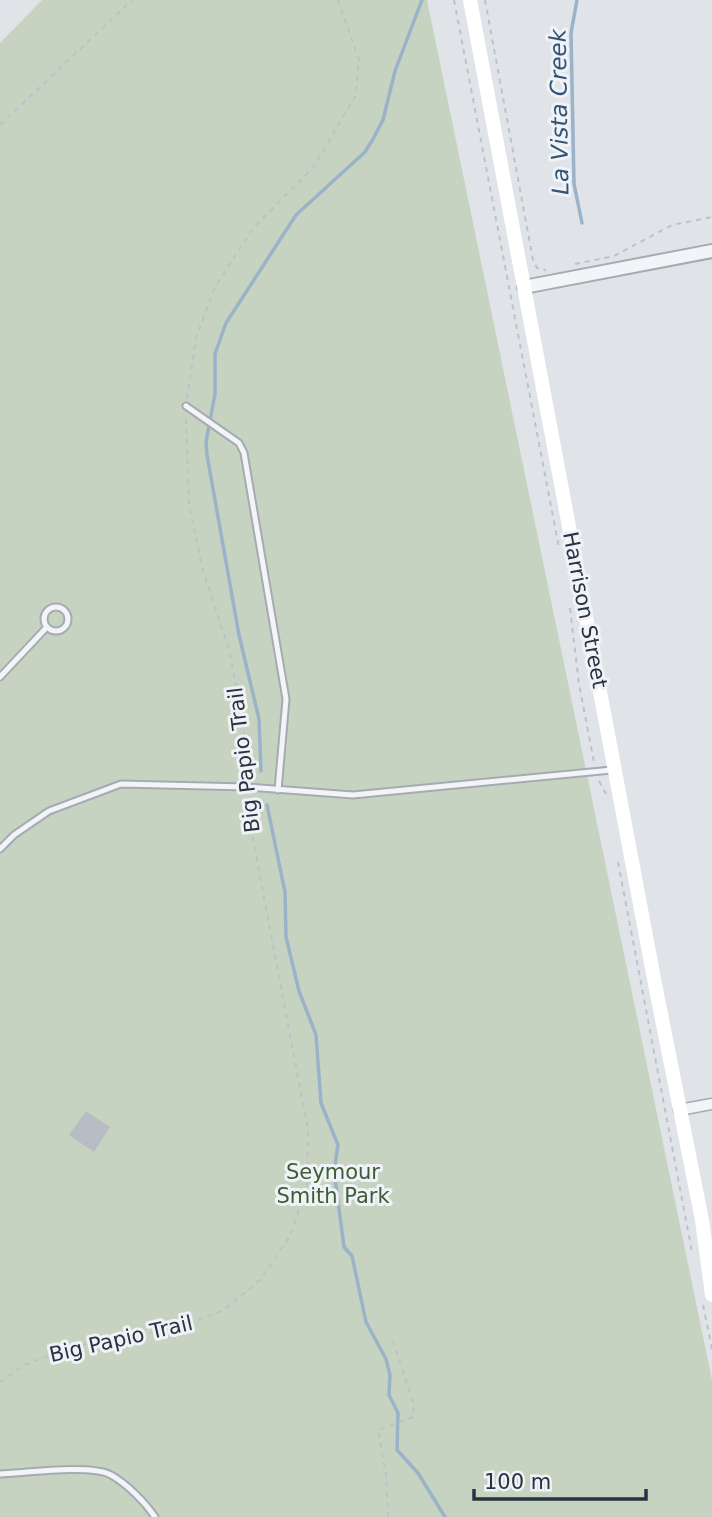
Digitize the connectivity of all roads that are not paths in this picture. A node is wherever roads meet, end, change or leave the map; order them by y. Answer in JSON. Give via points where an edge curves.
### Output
{"nodes":[{"id":1,"x":470,"y":0,"type":"edge"},
{"id":2,"x":712,"y":251,"type":"edge"},
{"id":3,"x":524,"y":287,"type":"junction"},
{"id":4,"x":187,"y":406,"type":"road end"},
{"id":5,"x":47,"y":627,"type":"junction"},
{"id":6,"x":0,"y":677,"type":"edge"},
{"id":7,"x":615,"y":770,"type":"junction"},
{"id":8,"x":278,"y":790,"type":"junction"},
{"id":9,"x":0,"y":849,"type":"edge"},
{"id":10,"x":712,"y":1104,"type":"edge"},
{"id":11,"x":679,"y":1111,"type":"junction"},
{"id":12,"x":702,"y":1220,"type":"junction"},
{"id":13,"x":712,"y":1250,"type":"edge"},
{"id":14,"x":707,"y":1295,"type":"edge"},
{"id":15,"x":0,"y":1474,"type":"edge"},
{"id":16,"x":156,"y":1517,"type":"edge"}],
"edges":[{"from":1,"to":3,"type":"main road","name":"Harrison Street"},
{"from":2,"to":3,"type":"street"},
{"from":3,"to":7,"type":"main road","name":"Harrison Street"},
{"from":4,"to":8,"type":"lane","via":[[239,443],[244,453],[286,699]]},
{"from":5,"to":5,"type":"lane","via":[[44,616],[49,610],[56,607],[66,612],[65,627],[54,631]]},
{"from":5,"to":6,"type":"lane"},
{"from":7,"to":8,"type":"lane","via":[[353,795]]},
{"from":7,"to":11,"type":"main road","name":"Harrison Street"},
{"from":8,"to":9,"type":"lane","via":[[121,784],[49,811]]},
{"from":10,"to":11,"type":"street"},
{"from":11,"to":12,"type":"main road","name":"Harrison Street"},
{"from":12,"to":13,"type":"main road","name":"Harrison Street"},
{"from":12,"to":14,"type":"main road","name":"Harrison Street"},
{"from":15,"to":16,"type":"lane","via":[[68,1470],[110,1474]]}]}
